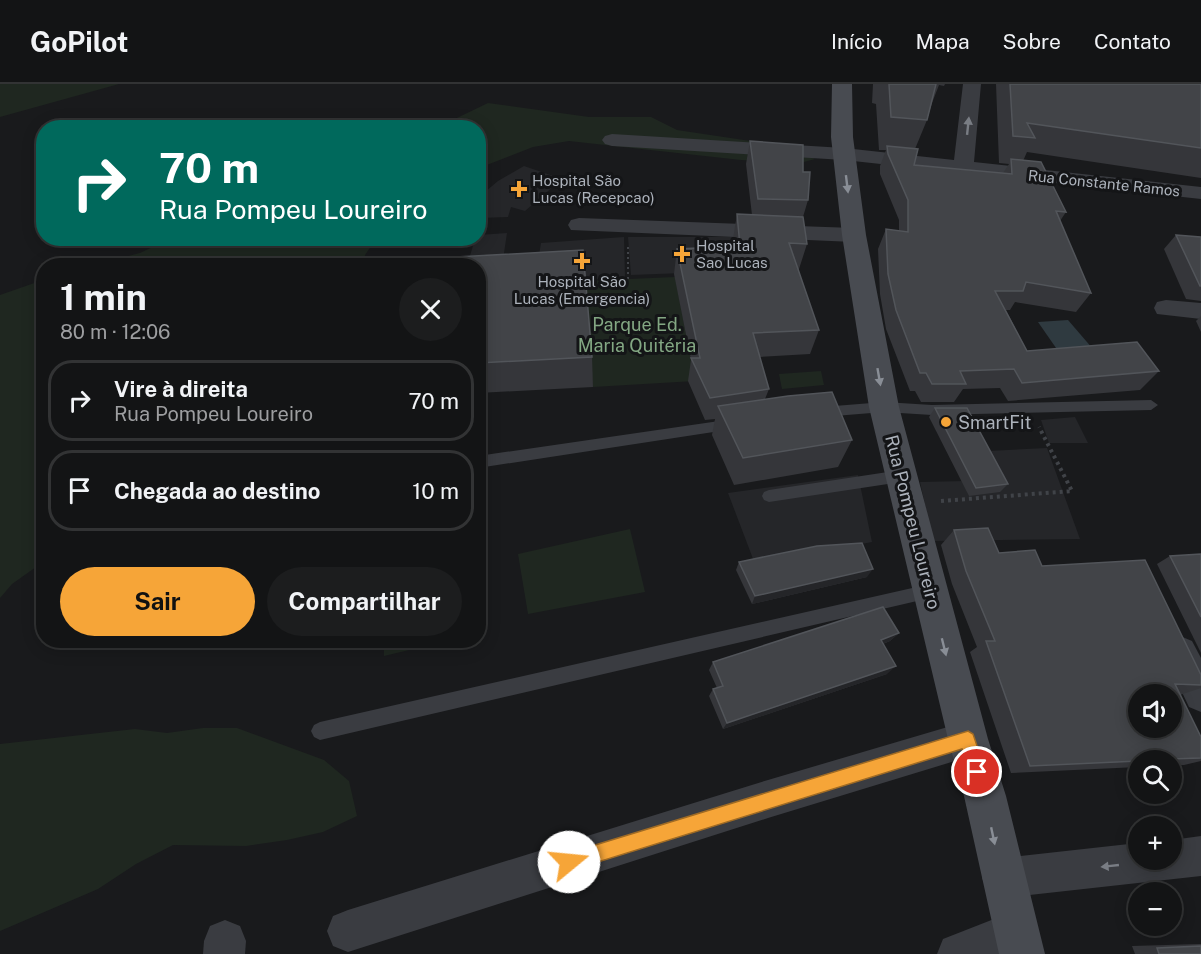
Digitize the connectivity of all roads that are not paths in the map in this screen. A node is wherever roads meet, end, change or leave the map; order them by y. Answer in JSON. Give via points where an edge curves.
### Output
{"nodes":[{"id":1,"x":842,"y":84,"type":"edge"},
{"id":2,"x":972,"y":84,"type":"edge"},
{"id":3,"x":612,"y":140,"type":"dead end"},
{"id":4,"x":844,"y":154,"type":"junction"},
{"id":5,"x":963,"y":168,"type":"junction"},
{"id":6,"x":1201,"y":193,"type":"edge"},
{"id":7,"x":579,"y":225,"type":"dead end"},
{"id":8,"x":854,"y":236,"type":"junction"},
{"id":9,"x":1166,"y":308,"type":"dead end"},
{"id":10,"x":1201,"y":311,"type":"edge"},
{"id":11,"x":1151,"y":405,"type":"dead end"},
{"id":12,"x":884,"y":407,"type":"junction"},
{"id":13,"x":803,"y":414,"type":"edge"},
{"id":14,"x":747,"y":422,"type":"edge"},
{"id":15,"x":486,"y":461,"type":"edge"},
{"id":16,"x":904,"y":489,"type":"junction"},
{"id":17,"x":769,"y":496,"type":"edge"},
{"id":18,"x":930,"y":591,"type":"junction"},
{"id":19,"x":1166,"y":621,"type":"edge"},
{"id":20,"x":1201,"y":695,"type":"edge"},
{"id":21,"x":320,"y":731,"type":"dead end"},
{"id":22,"x":968,"y":739,"type":"junction"},
{"id":23,"x":1201,"y":856,"type":"edge"},
{"id":24,"x":1182,"y":858,"type":"edge"},
{"id":25,"x":1128,"y":864,"type":"edge"},
{"id":26,"x":1002,"y":878,"type":"junction"},
{"id":27,"x":348,"y":932,"type":"dead end"},
{"id":28,"x":1019,"y":943,"type":"edge"},
{"id":29,"x":958,"y":954,"type":"edge"}],
"edges":[{"from":1,"to":4,"type":"street","name":"Rua Pompeu Loureiro"},
{"from":5,"to":2,"type":"street","one_way":true},
{"from":3,"to":4,"type":"street","name":"Rua Constante Ramos"},
{"from":4,"to":5,"type":"street","name":"Rua Constante Ramos"},
{"from":4,"to":8,"type":"street","name":"Rua Pompeu Loureiro","one_way":true},
{"from":5,"to":6,"type":"street","name":"Rua Constante Ramos"},
{"from":7,"to":8,"type":"street"},
{"from":8,"to":12,"type":"street","name":"Rua Pompeu Loureiro","one_way":true},
{"from":9,"to":10,"type":"street"},
{"from":11,"to":12,"type":"lane","via":[[932,410]]},
{"from":12,"to":13,"type":"lane"},
{"from":12,"to":16,"type":"street","name":"Rua Pompeu Loureiro"},
{"from":14,"to":15,"type":"lane"},
{"from":16,"to":17,"type":"lane"},
{"from":16,"to":18,"type":"street","name":"Rua Pompeu Loureiro"},
{"from":18,"to":21,"type":"lane"},
{"from":18,"to":22,"type":"street","name":"Rua Pompeu Loureiro","one_way":true},
{"from":19,"to":20,"type":"street"},
{"from":22,"to":26,"type":"street","name":"Rua Pompeu Loureiro","one_way":true},
{"from":22,"to":27,"type":"street"},
{"from":23,"to":24,"type":"street"},
{"from":25,"to":26,"type":"street","one_way":true},
{"from":26,"to":28,"type":"street","name":"Rua Pompeu Loureiro"},
{"from":28,"to":29,"type":"street"}]}
